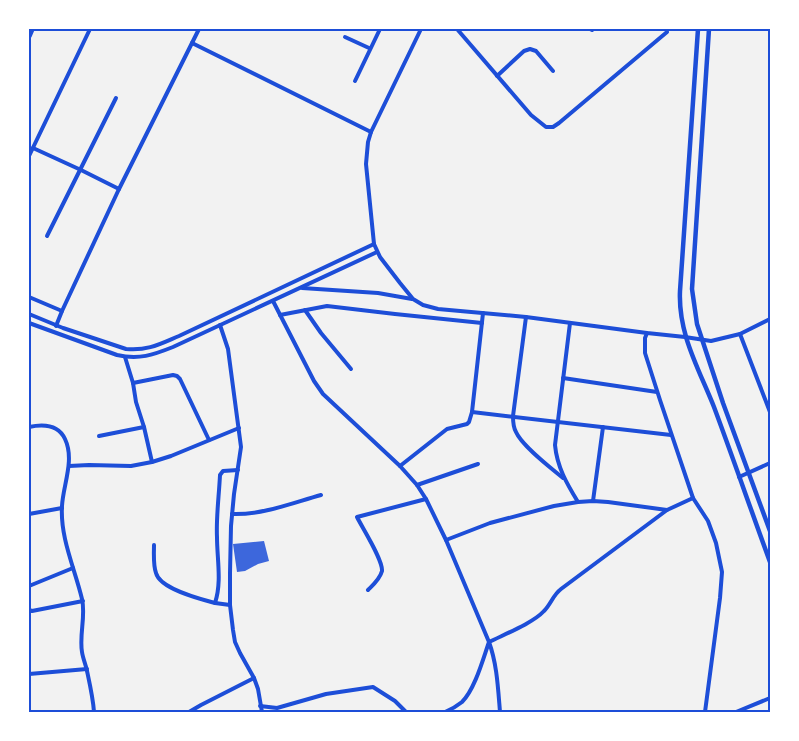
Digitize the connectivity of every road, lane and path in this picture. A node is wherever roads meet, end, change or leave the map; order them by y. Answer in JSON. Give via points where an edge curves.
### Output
{"nodes":[{"id":1,"x":32,"y":29,"type":"edge"},
{"id":2,"x":90,"y":29,"type":"edge"},
{"id":3,"x":199,"y":29,"type":"edge"},
{"id":4,"x":380,"y":29,"type":"edge"},
{"id":5,"x":421,"y":29,"type":"edge"},
{"id":6,"x":457,"y":29,"type":"edge"},
{"id":7,"x":698,"y":29,"type":"edge"},
{"id":8,"x":708,"y":29,"type":"edge"},
{"id":9,"x":667,"y":32,"type":"dead end"},
{"id":10,"x":29,"y":36,"type":"edge"},
{"id":11,"x":345,"y":37,"type":"dead end"},
{"id":12,"x":192,"y":43,"type":"junction"},
{"id":13,"x":369,"y":48,"type":"junction"},
{"id":14,"x":554,"y":71,"type":"dead end"},
{"id":15,"x":497,"y":76,"type":"junction"},
{"id":16,"x":355,"y":80,"type":"dead end"},
{"id":17,"x":116,"y":98,"type":"dead end"},
{"id":18,"x":371,"y":132,"type":"junction"},
{"id":19,"x":33,"y":148,"type":"junction"},
{"id":20,"x":29,"y":156,"type":"edge"},
{"id":21,"x":81,"y":170,"type":"junction"},
{"id":22,"x":119,"y":189,"type":"junction"},
{"id":23,"x":47,"y":236,"type":"dead end"},
{"id":24,"x":374,"y":244,"type":"junction"},
{"id":25,"x":377,"y":252,"type":"junction"},
{"id":26,"x":300,"y":288,"type":"junction"},
{"id":27,"x":29,"y":297,"type":"edge"},
{"id":28,"x":413,"y":299,"type":"junction"},
{"id":29,"x":273,"y":300,"type":"junction"},
{"id":30,"x":305,"y":310,"type":"junction"},
{"id":31,"x":62,"y":311,"type":"junction"},
{"id":32,"x":483,"y":313,"type":"junction"},
{"id":33,"x":29,"y":314,"type":"edge"},
{"id":34,"x":280,"y":315,"type":"junction"},
{"id":35,"x":526,"y":317,"type":"junction"},
{"id":36,"x":770,"y":319,"type":"edge"},
{"id":37,"x":29,"y":323,"type":"edge"},
{"id":38,"x":482,"y":323,"type":"junction"},
{"id":39,"x":570,"y":323,"type":"junction"},
{"id":40,"x":220,"y":325,"type":"junction"},
{"id":41,"x":56,"y":326,"type":"junction"},
{"id":42,"x":647,"y":333,"type":"junction"},
{"id":43,"x":740,"y":334,"type":"junction"},
{"id":44,"x":685,"y":337,"type":"junction"},
{"id":45,"x":702,"y":340,"type":"junction"},
{"id":46,"x":125,"y":357,"type":"junction"},
{"id":47,"x":350,"y":369,"type":"dead end"},
{"id":48,"x":563,"y":378,"type":"junction"},
{"id":49,"x":133,"y":384,"type":"junction"},
{"id":50,"x":657,"y":392,"type":"junction"},
{"id":51,"x":770,"y":393,"type":"edge"},
{"id":52,"x":764,"y":396,"type":"junction"},
{"id":53,"x":472,"y":412,"type":"junction"},
{"id":54,"x":770,"y":412,"type":"edge"},
{"id":55,"x":513,"y":416,"type":"junction"},
{"id":56,"x":558,"y":422,"type":"junction"},
{"id":57,"x":29,"y":426,"type":"edge"},
{"id":58,"x":144,"y":427,"type":"junction"},
{"id":59,"x":603,"y":427,"type":"junction"},
{"id":60,"x":239,"y":428,"type":"junction"},
{"id":61,"x":671,"y":435,"type":"junction"},
{"id":62,"x":99,"y":436,"type":"dead end"},
{"id":63,"x":210,"y":440,"type":"junction"},
{"id":64,"x":152,"y":462,"type":"junction"},
{"id":65,"x":770,"y":463,"type":"edge"},
{"id":66,"x":478,"y":464,"type":"dead end"},
{"id":67,"x":69,"y":466,"type":"junction"},
{"id":68,"x":400,"y":466,"type":"junction"},
{"id":69,"x":238,"y":470,"type":"junction"},
{"id":70,"x":748,"y":473,"type":"junction"},
{"id":71,"x":739,"y":477,"type":"junction"},
{"id":72,"x":564,"y":478,"type":"junction"},
{"id":73,"x":417,"y":485,"type":"junction"},
{"id":74,"x":321,"y":495,"type":"dead end"},
{"id":75,"x":693,"y":498,"type":"junction"},
{"id":76,"x":426,"y":499,"type":"junction"},
{"id":77,"x":593,"y":501,"type":"junction"},
{"id":78,"x":578,"y":502,"type":"junction"},
{"id":79,"x":62,"y":508,"type":"junction"},
{"id":80,"x":667,"y":510,"type":"junction"},
{"id":81,"x":29,"y":514,"type":"edge"},
{"id":82,"x":232,"y":514,"type":"junction"},
{"id":83,"x":770,"y":531,"type":"edge"},
{"id":84,"x":446,"y":540,"type":"junction"},
{"id":85,"x":154,"y":545,"type":"dead end"},
{"id":86,"x":770,"y":562,"type":"edge"},
{"id":87,"x":73,"y":568,"type":"junction"},
{"id":88,"x":29,"y":586,"type":"edge"},
{"id":89,"x":368,"y":590,"type":"dead end"},
{"id":90,"x":83,"y":601,"type":"junction"},
{"id":91,"x":215,"y":603,"type":"junction"},
{"id":92,"x":230,"y":605,"type":"junction"},
{"id":93,"x":29,"y":610,"type":"edge"},
{"id":94,"x":490,"y":642,"type":"junction"},
{"id":95,"x":87,"y":669,"type":"junction"},
{"id":96,"x":29,"y":674,"type":"edge"},
{"id":97,"x":254,"y":678,"type":"junction"},
{"id":98,"x":770,"y":698,"type":"edge"},
{"id":99,"x":260,"y":706,"type":"junction"},
{"id":100,"x":94,"y":712,"type":"edge"},
{"id":101,"x":189,"y":712,"type":"edge"},
{"id":102,"x":262,"y":712,"type":"edge"},
{"id":103,"x":406,"y":712,"type":"edge"},
{"id":104,"x":445,"y":712,"type":"edge"},
{"id":105,"x":500,"y":712,"type":"edge"},
{"id":106,"x":705,"y":712,"type":"edge"},
{"id":107,"x":736,"y":712,"type":"edge"}],
"edges":[{"from":1,"to":10,"type":"main road"},
{"from":2,"to":19,"type":"street"},
{"from":3,"to":12,"type":"street"},
{"from":4,"to":13,"type":"street"},
{"from":5,"to":18,"type":"street"},
{"from":6,"to":15,"type":"street"},
{"from":7,"to":44,"type":"street","via":[[679,305]]},
{"from":8,"to":45,"type":"street","via":[[692,289]]},
{"from":9,"to":15,"type":"street","via":[[553,126],[546,126],[531,115]]},
{"from":11,"to":13,"type":"street"},
{"from":12,"to":18,"type":"street"},
{"from":12,"to":22,"type":"street"},
{"from":13,"to":16,"type":"street"},
{"from":14,"to":15,"type":"street","via":[[536,51],[530,49]]},
{"from":17,"to":21,"type":"street"},
{"from":18,"to":24,"type":"street","via":[[366,164]]},
{"from":19,"to":20,"type":"street"},
{"from":19,"to":21,"type":"street"},
{"from":21,"to":22,"type":"street"},
{"from":21,"to":23,"type":"street"},
{"from":22,"to":31,"type":"street"},
{"from":24,"to":25,"type":"street"},
{"from":24,"to":41,"type":"street","via":[[146,349],[126,349]]},
{"from":25,"to":26,"type":"street"},
{"from":25,"to":28,"type":"street"},
{"from":26,"to":28,"type":"street","via":[[378,293]]},
{"from":26,"to":29,"type":"street"},
{"from":27,"to":31,"type":"street"},
{"from":28,"to":32,"type":"street","via":[[438,309]]},
{"from":29,"to":34,"type":"street"},
{"from":29,"to":40,"type":"street"},
{"from":30,"to":34,"type":"street"},
{"from":30,"to":38,"type":"street","via":[[326,306]]},
{"from":30,"to":47,"type":"street"},
{"from":31,"to":41,"type":"street"},
{"from":32,"to":35,"type":"street"},
{"from":32,"to":38,"type":"street"},
{"from":33,"to":41,"type":"street"},
{"from":34,"to":68,"type":"street","via":[[323,394]]},
{"from":35,"to":39,"type":"street"},
{"from":35,"to":55,"type":"street"},
{"from":36,"to":43,"type":"street"},
{"from":37,"to":46,"type":"street"},
{"from":38,"to":53,"type":"street"},
{"from":39,"to":42,"type":"street"},
{"from":39,"to":48,"type":"street"},
{"from":40,"to":46,"type":"street","via":[[157,354]]},
{"from":40,"to":60,"type":"street","via":[[228,349]]},
{"from":42,"to":44,"type":"street"},
{"from":42,"to":50,"type":"street","via":[[645,353]]},
{"from":43,"to":45,"type":"street"},
{"from":43,"to":52,"type":"street"},
{"from":44,"to":45,"type":"street"},
{"from":44,"to":71,"type":"street"},
{"from":45,"to":70,"type":"street"},
{"from":46,"to":49,"type":"street"},
{"from":48,"to":50,"type":"street"},
{"from":48,"to":56,"type":"street"},
{"from":49,"to":58,"type":"street"},
{"from":49,"to":63,"type":"street","via":[[178,376]]},
{"from":50,"to":61,"type":"street"},
{"from":51,"to":52,"type":"street"},
{"from":52,"to":54,"type":"street"},
{"from":53,"to":55,"type":"street"},
{"from":53,"to":68,"type":"street","via":[[467,424],[447,429]]},
{"from":55,"to":56,"type":"street"},
{"from":55,"to":72,"type":"street","via":[[516,434],[546,465]]},
{"from":56,"to":59,"type":"street"},
{"from":56,"to":72,"type":"street","via":[[556,456]]},
{"from":57,"to":67,"type":"street","via":[[41,424],[59,431],[67,443]]},
{"from":58,"to":62,"type":"street"},
{"from":58,"to":64,"type":"street"},
{"from":59,"to":61,"type":"street"},
{"from":59,"to":77,"type":"street"},
{"from":60,"to":63,"type":"street"},
{"from":60,"to":69,"type":"street"},
{"from":61,"to":75,"type":"street"},
{"from":63,"to":64,"type":"street"},
{"from":64,"to":67,"type":"street","via":[[132,466]]},
{"from":65,"to":70,"type":"street"},
{"from":66,"to":73,"type":"street"},
{"from":67,"to":79,"type":"street"},
{"from":68,"to":73,"type":"street"},
{"from":69,"to":82,"type":"street"},
{"from":69,"to":91,"type":"street","via":[[223,471],[220,476]]},
{"from":70,"to":71,"type":"street"},
{"from":70,"to":83,"type":"street"},
{"from":71,"to":86,"type":"street"},
{"from":72,"to":78,"type":"street"},
{"from":73,"to":76,"type":"street"},
{"from":74,"to":82,"type":"street","via":[[259,513]]},
{"from":75,"to":80,"type":"street"},
{"from":75,"to":106,"type":"street","via":[[708,522],[722,572]]},
{"from":76,"to":84,"type":"street"},
{"from":76,"to":89,"type":"street","via":[[357,518],[382,570]]},
{"from":77,"to":78,"type":"street"},
{"from":77,"to":80,"type":"street"},
{"from":78,"to":84,"type":"street","via":[[490,523]]},
{"from":79,"to":81,"type":"street"},
{"from":79,"to":87,"type":"street","via":[[64,533]]},
{"from":80,"to":94,"type":"street","via":[[561,589],[543,612]]},
{"from":82,"to":92,"type":"street"},
{"from":84,"to":94,"type":"street"},
{"from":85,"to":91,"type":"street","via":[[155,572],[162,582]]},
{"from":87,"to":88,"type":"street"},
{"from":87,"to":90,"type":"street"},
{"from":90,"to":93,"type":"street"},
{"from":90,"to":95,"type":"street","via":[[82,652]]},
{"from":91,"to":92,"type":"street"},
{"from":92,"to":97,"type":"street","via":[[235,642]]},
{"from":94,"to":104,"type":"street","via":[[468,692],[461,702]]},
{"from":94,"to":105,"type":"street"},
{"from":95,"to":96,"type":"street"},
{"from":95,"to":100,"type":"street"},
{"from":97,"to":99,"type":"street"},
{"from":97,"to":101,"type":"street"},
{"from":98,"to":107,"type":"street"},
{"from":99,"to":102,"type":"street"},
{"from":99,"to":103,"type":"street","via":[[277,708],[326,694],[372,687]]}]}
